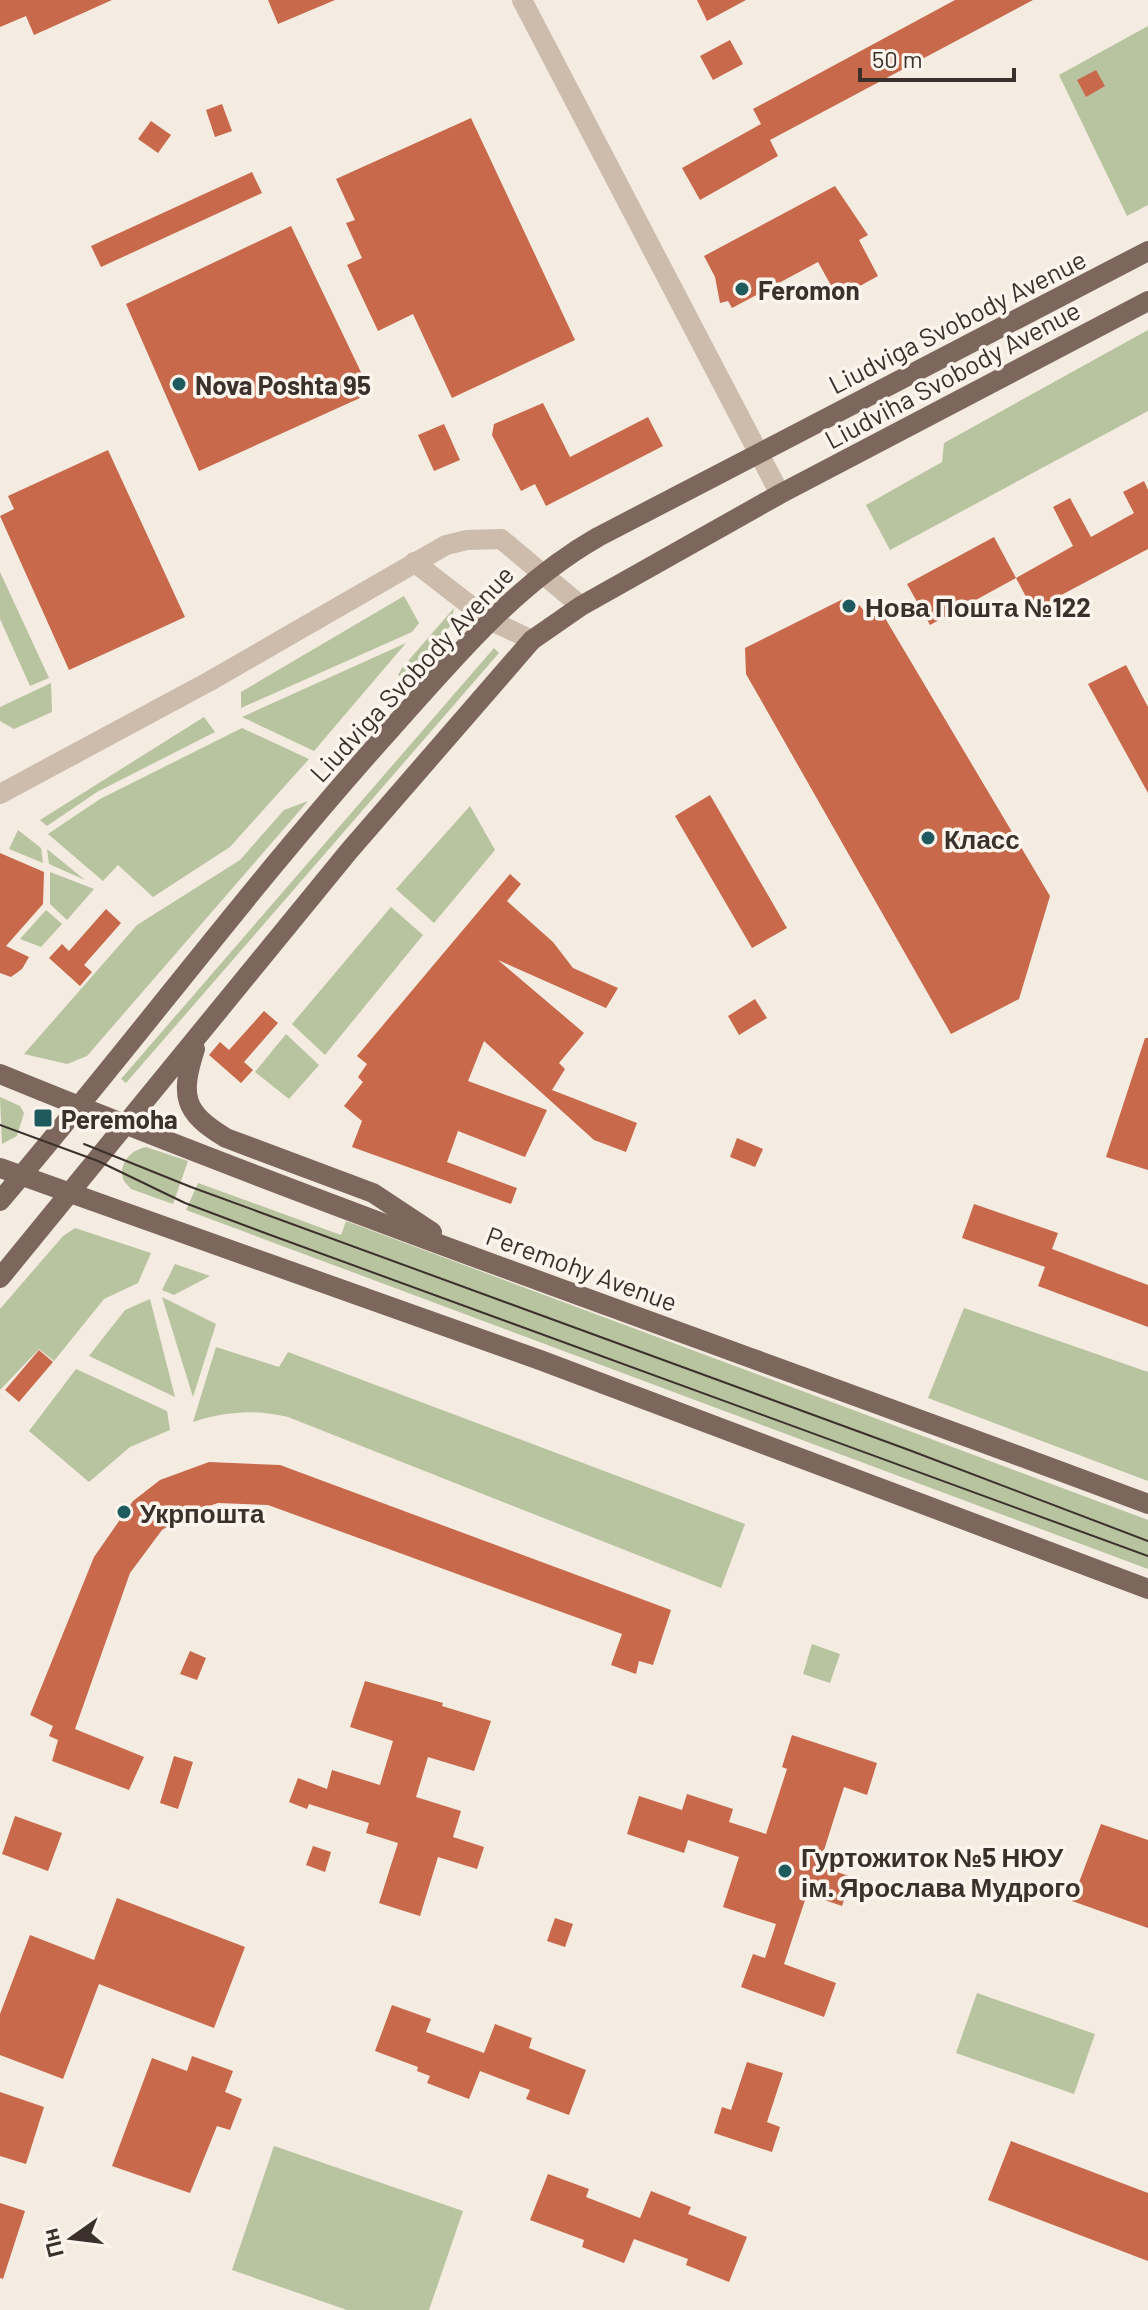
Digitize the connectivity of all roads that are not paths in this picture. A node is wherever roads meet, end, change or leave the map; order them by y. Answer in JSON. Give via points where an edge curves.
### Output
{"nodes":[{"id":1,"x":522,"y":0,"type":"edge"},
{"id":2,"x":1148,"y":251,"type":"edge"},
{"id":3,"x":1148,"y":301,"type":"edge"},
{"id":4,"x":760,"y":453,"type":"junction"},
{"id":5,"x":780,"y":494,"type":"junction"},
{"id":6,"x":414,"y":562,"type":"junction"},
{"id":7,"x":541,"y":572,"type":"junction"},
{"id":8,"x":581,"y":606,"type":"junction"},
{"id":9,"x":489,"y":620,"type":"junction"},
{"id":10,"x":532,"y":640,"type":"junction"},
{"id":11,"x":0,"y":794,"type":"edge"},
{"id":12,"x":199,"y":1036,"type":"junction"},
{"id":13,"x":0,"y":1074,"type":"edge"},
{"id":14,"x":77,"y":1106,"type":"junction"},
{"id":15,"x":126,"y":1125,"type":"junction"},
{"id":16,"x":0,"y":1168,"type":"edge"},
{"id":17,"x":22,"y":1175,"type":"junction"},
{"id":18,"x":71,"y":1195,"type":"junction"},
{"id":19,"x":0,"y":1201,"type":"edge"},
{"id":20,"x":462,"y":1252,"type":"junction"},
{"id":21,"x":0,"y":1278,"type":"edge"},
{"id":22,"x":1148,"y":1504,"type":"edge"},
{"id":23,"x":1148,"y":1589,"type":"edge"}],
"edges":[{"from":1,"to":4,"type":"street"},
{"from":2,"to":4,"type":"main road","name":"Liudviha Svobody Avenue"},
{"from":3,"to":5,"type":"main road","name":"Liudviha Svobody Avenue"},
{"from":4,"to":5,"type":"street"},
{"from":4,"to":7,"type":"main road","name":"Liudviga Svobody Avenue"},
{"from":5,"to":8,"type":"main road"},
{"from":6,"to":7,"type":"street","via":[[446,545],[501,539]]},
{"from":6,"to":9,"type":"street"},
{"from":6,"to":11,"type":"street","via":[[210,681]]},
{"from":7,"to":8,"type":"street"},
{"from":7,"to":9,"type":"main road","name":"Liudviga Svobody Avenue"},
{"from":8,"to":10,"type":"main road"},
{"from":9,"to":10,"type":"street"},
{"from":9,"to":14,"type":"main road","name":"Liudviga Svobody Avenue","via":[[305,825]]},
{"from":10,"to":12,"type":"main road","via":[[349,851]]},
{"from":12,"to":15,"type":"main road"},
{"from":12,"to":20,"type":"main road","via":[[185,1092],[189,1106],[208,1127],[373,1193]]},
{"from":13,"to":14,"type":"main road","name":"Peremohy Avenue"},
{"from":14,"to":15,"type":"main road","name":"Peremohy Avenue"},
{"from":14,"to":17,"type":"main road","name":"Liudviga Svobody Avenue"},
{"from":15,"to":18,"type":"main road"},
{"from":15,"to":20,"type":"main road","name":"Peremohy Avenue"},
{"from":16,"to":17,"type":"main road"},
{"from":17,"to":18,"type":"main road"},
{"from":17,"to":19,"type":"main road","name":"Liudviga Svobody Avenue"},
{"from":18,"to":21,"type":"main road"},
{"from":18,"to":23,"type":"main road","via":[[540,1360]]},
{"from":20,"to":22,"type":"main road","name":"Peremohy Avenue"}]}
